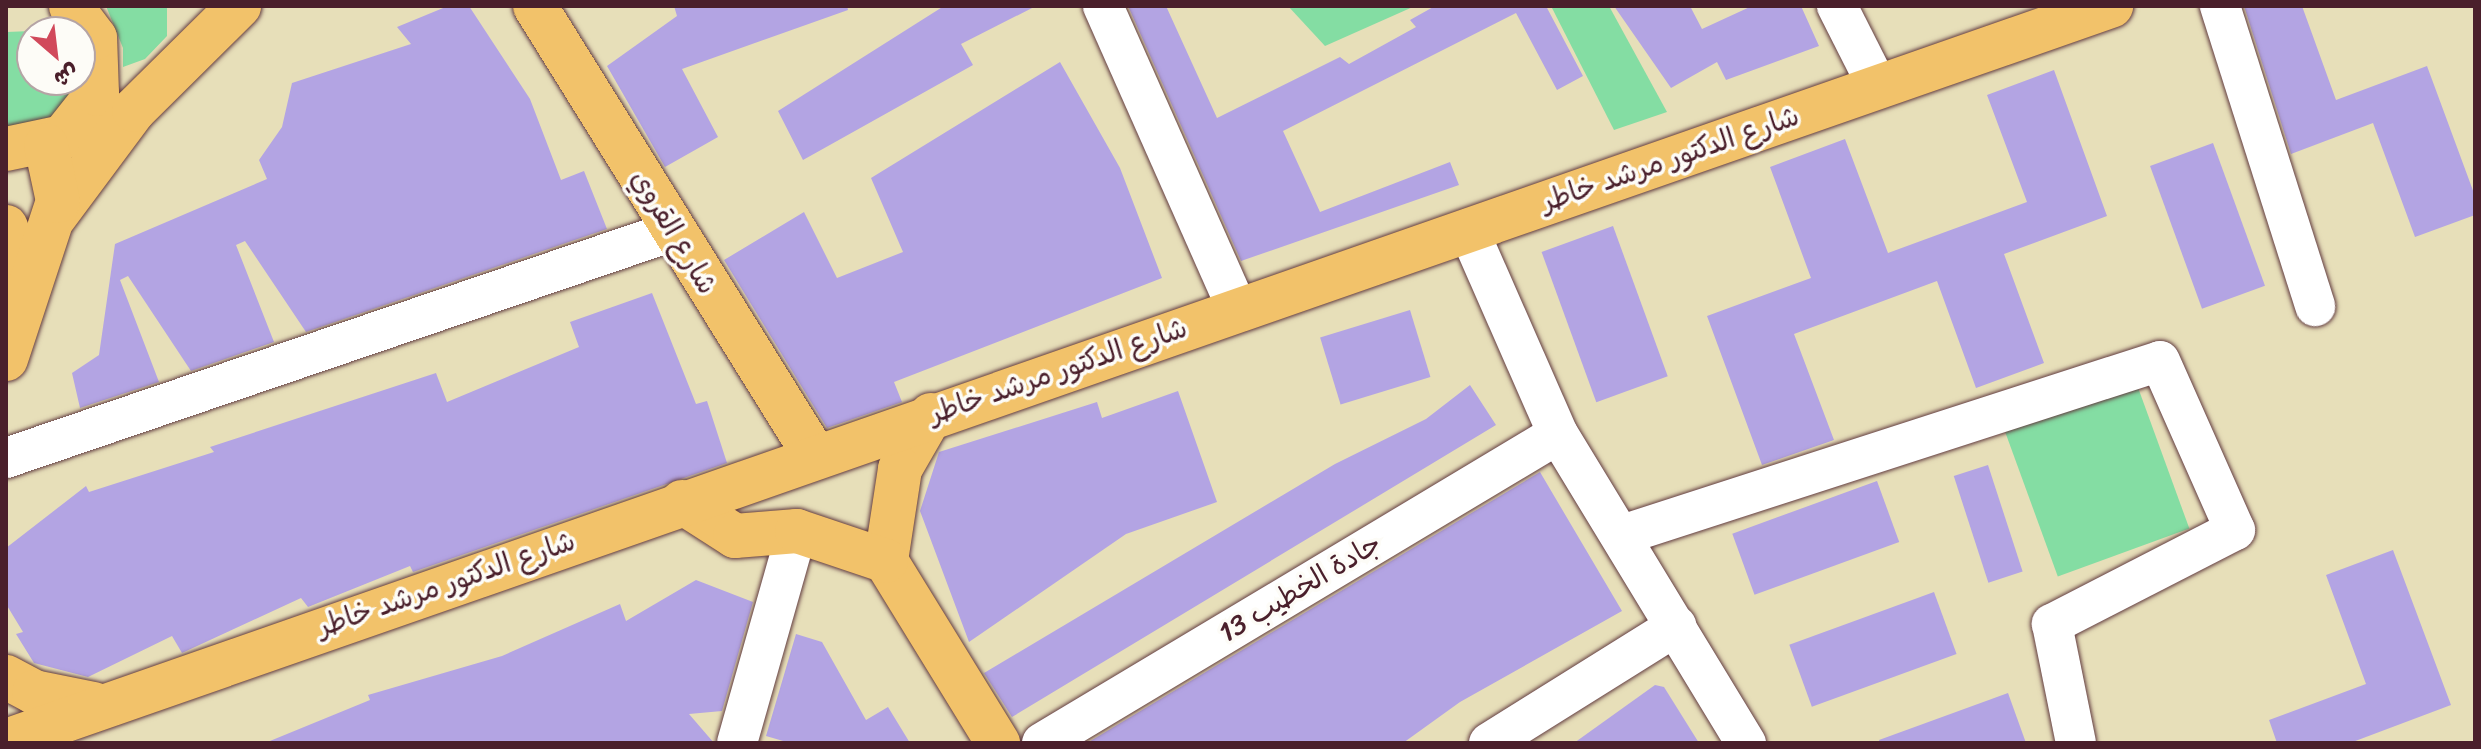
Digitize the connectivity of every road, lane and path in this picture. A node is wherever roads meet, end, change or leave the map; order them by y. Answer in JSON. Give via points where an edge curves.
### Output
{"nodes":[{"id":1,"x":71,"y":6,"type":"edge"},
{"id":2,"x":239,"y":6,"type":"edge"},
{"id":3,"x":535,"y":6,"type":"edge"},
{"id":4,"x":1103,"y":6,"type":"edge"},
{"id":5,"x":1837,"y":6,"type":"edge"},
{"id":6,"x":2111,"y":6,"type":"edge"},
{"id":7,"x":2220,"y":6,"type":"edge"},
{"id":8,"x":1878,"y":87,"type":"junction"},
{"id":9,"x":26,"y":147,"type":"edge"},
{"id":10,"x":55,"y":216,"type":"junction"},
{"id":11,"x":1468,"y":229,"type":"junction"},
{"id":12,"x":670,"y":232,"type":"junction"},
{"id":13,"x":7,"y":233,"type":"edge"},
{"id":14,"x":27,"y":291,"type":"junction"},
{"id":15,"x":2315,"y":306,"type":"dead end"},
{"id":16,"x":1237,"y":309,"type":"junction"},
{"id":17,"x":6,"y":359,"type":"edge"},
{"id":18,"x":931,"y":415,"type":"junction"},
{"id":19,"x":1558,"y":434,"type":"junction"},
{"id":20,"x":815,"y":456,"type":"junction"},
{"id":21,"x":6,"y":458,"type":"edge"},
{"id":22,"x":682,"y":502,"type":"junction"},
{"id":23,"x":797,"y":531,"type":"junction"},
{"id":24,"x":1622,"y":535,"type":"junction"},
{"id":25,"x":886,"y":561,"type":"junction"},
{"id":26,"x":1676,"y":626,"type":"junction"},
{"id":27,"x":6,"y":677,"type":"edge"},
{"id":28,"x":99,"y":705,"type":"junction"},
{"id":29,"x":29,"y":736,"type":"edge"},
{"id":30,"x":737,"y":743,"type":"edge"},
{"id":31,"x":998,"y":743,"type":"edge"},
{"id":32,"x":1042,"y":743,"type":"edge"},
{"id":33,"x":1489,"y":743,"type":"edge"},
{"id":34,"x":1746,"y":743,"type":"edge"},
{"id":35,"x":2076,"y":743,"type":"edge"}],
"edges":[{"from":1,"to":9,"type":"main road","via":[[95,38],[100,75],[83,118]]},
{"from":2,"to":10,"type":"main road","via":[[134,110]]},
{"from":3,"to":12,"type":"main road","name":"شارع القروي"},
{"from":4,"to":16,"type":"street"},
{"from":5,"to":8,"type":"street"},
{"from":6,"to":8,"type":"main road","name":"شارع الدكتور مرشد خاطر"},
{"from":7,"to":15,"type":"street"},
{"from":8,"to":11,"type":"main road","name":"شارع الدكتور مرشد خاطر"},
{"from":9,"to":10,"type":"main road","via":[[57,172]]},
{"from":10,"to":14,"type":"main road"},
{"from":11,"to":16,"type":"main road","name":"شارع الدكتور مرشد خاطر"},
{"from":11,"to":19,"type":"street"},
{"from":12,"to":20,"type":"main road","name":"شارع القروي"},
{"from":12,"to":21,"type":"street"},
{"from":13,"to":14,"type":"main road"},
{"from":14,"to":17,"type":"main road"},
{"from":16,"to":18,"type":"main road","name":"شارع الدكتور مرشد خاطر"},
{"from":18,"to":20,"type":"main road","name":"شارع الدكتور مرشد خاطر"},
{"from":18,"to":25,"type":"main road","via":[[900,469]]},
{"from":19,"to":24,"type":"street"},
{"from":19,"to":32,"type":"street","name":"جادة الخطيب 13"},
{"from":20,"to":22,"type":"main road","name":"شارع الدكتور مرشد خاطر"},
{"from":22,"to":23,"type":"main road","via":[[735,536]]},
{"from":22,"to":28,"type":"main road","name":"شارع الدكتور مرشد خاطر"},
{"from":23,"to":25,"type":"main road"},
{"from":23,"to":30,"type":"street"},
{"from":24,"to":26,"type":"street"},
{"from":24,"to":35,"type":"street","via":[[2160,361],[2235,530],[2052,624]]},
{"from":25,"to":31,"type":"main road"},
{"from":26,"to":33,"type":"street"},
{"from":26,"to":34,"type":"street"},
{"from":27,"to":28,"type":"main road","via":[[34,692]]},
{"from":28,"to":29,"type":"main road","name":"شارع الدكتور مرشد خاطر"}]}
